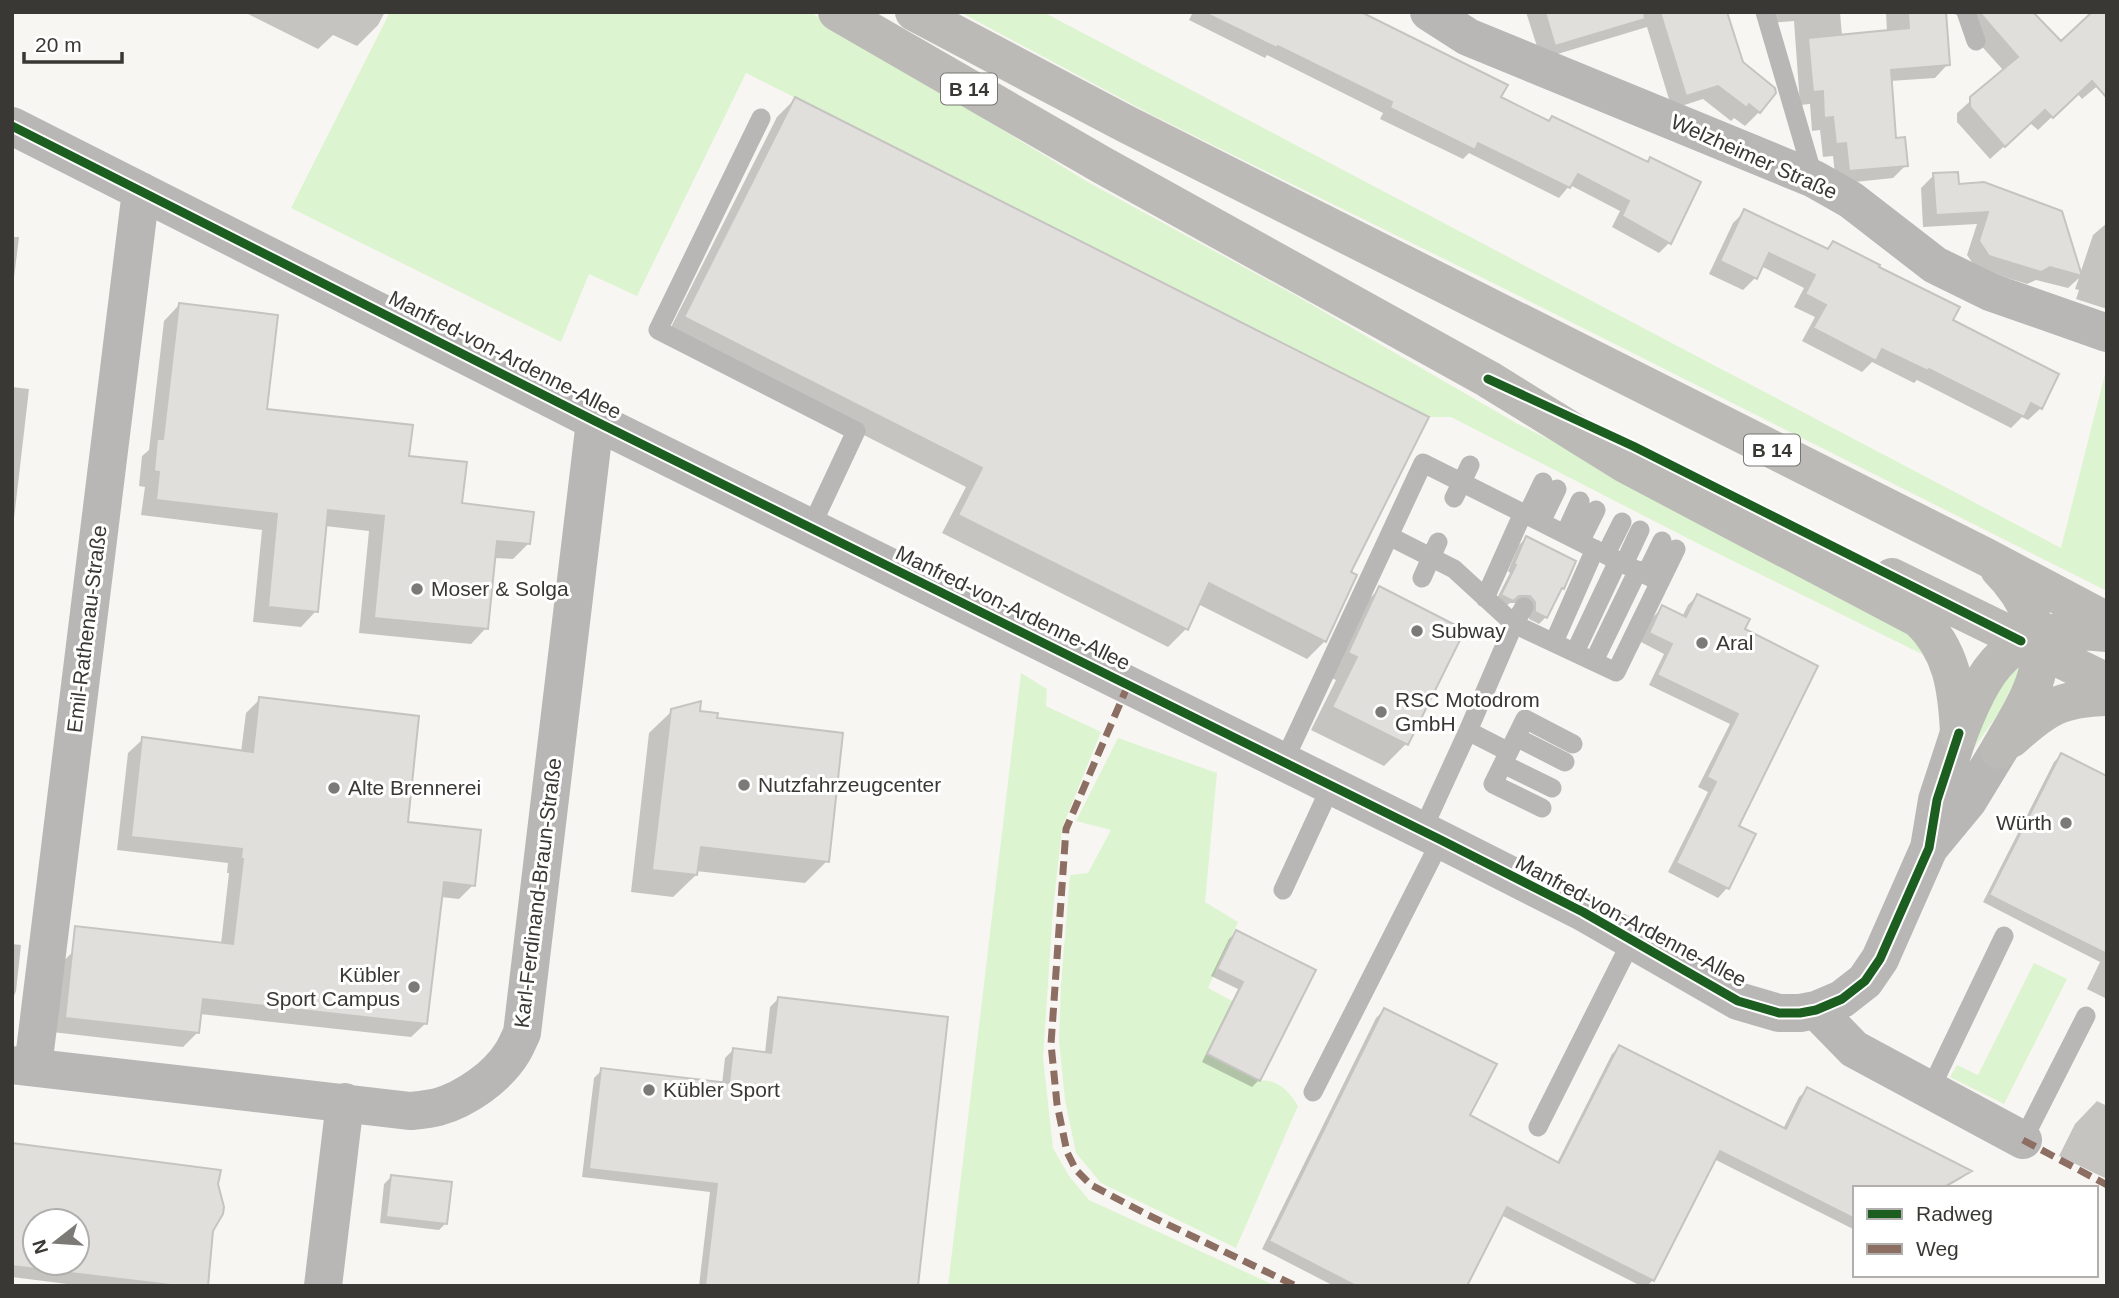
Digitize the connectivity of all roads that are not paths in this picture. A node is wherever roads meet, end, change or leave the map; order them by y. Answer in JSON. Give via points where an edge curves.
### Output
{"nodes":[{"id":1,"x":837,"y":12,"type":"edge"},
{"id":2,"x":914,"y":12,"type":"edge"},
{"id":3,"x":1429,"y":12,"type":"edge"},
{"id":4,"x":1765,"y":12,"type":"edge"},
{"id":5,"x":1966,"y":12,"type":"edge"},
{"id":6,"x":1976,"y":41,"type":"dead end"},
{"id":7,"x":761,"y":117,"type":"dead end"},
{"id":8,"x":12,"y":126,"type":"edge"},
{"id":9,"x":1814,"y":179,"type":"junction"},
{"id":10,"x":141,"y":191,"type":"junction"},
{"id":11,"x":2107,"y":332,"type":"edge"},
{"id":12,"x":1488,"y":379,"type":"junction"},
{"id":13,"x":595,"y":421,"type":"junction"},
{"id":14,"x":1550,"y":486,"type":"dead end"},
{"id":15,"x":1588,"y":505,"type":"dead end"},
{"id":16,"x":1530,"y":517,"type":"junction"},
{"id":17,"x":1631,"y":526,"type":"dead end"},
{"id":18,"x":811,"y":527,"type":"junction"},
{"id":19,"x":1389,"y":536,"type":"junction"},
{"id":20,"x":1669,"y":545,"type":"dead end"},
{"id":21,"x":1435,"y":550,"type":"junction"},
{"id":22,"x":1604,"y":556,"type":"junction"},
{"id":23,"x":1986,"y":557,"type":"junction"},
{"id":24,"x":1422,"y":578,"type":"dead end"},
{"id":25,"x":1485,"y":598,"type":"junction"},
{"id":26,"x":1519,"y":615,"type":"junction"},
{"id":27,"x":2107,"y":621,"type":"edge"},
{"id":28,"x":2107,"y":633,"type":"edge"},
{"id":29,"x":1554,"y":642,"type":"junction"},
{"id":30,"x":2032,"y":642,"type":"junction"},
{"id":31,"x":1575,"y":652,"type":"junction"},
{"id":32,"x":2107,"y":682,"type":"edge"},
{"id":33,"x":2107,"y":697,"type":"edge"},
{"id":34,"x":1468,"y":731,"type":"junction"},
{"id":35,"x":1959,"y":733,"type":"junction"},
{"id":36,"x":1573,"y":744,"type":"dead end"},
{"id":37,"x":1999,"y":750,"type":"junction"},
{"id":38,"x":1509,"y":751,"type":"junction"},
{"id":39,"x":1284,"y":761,"type":"junction"},
{"id":40,"x":1564,"y":762,"type":"dead end"},
{"id":41,"x":1331,"y":786,"type":"junction"},
{"id":42,"x":1552,"y":788,"type":"dead end"},
{"id":43,"x":1542,"y":808,"type":"dead end"},
{"id":44,"x":1432,"y":836,"type":"junction"},
{"id":45,"x":1929,"y":848,"type":"junction"},
{"id":46,"x":1283,"y":890,"type":"dead end"},
{"id":47,"x":2004,"y":936,"type":"dead end"},
{"id":48,"x":1632,"y":940,"type":"junction"},
{"id":49,"x":1816,"y":1010,"type":"junction"},
{"id":50,"x":2086,"y":1016,"type":"dead end"},
{"id":51,"x":23,"y":1066,"type":"edge"},
{"id":52,"x":1930,"y":1090,"type":"junction"},
{"id":53,"x":1313,"y":1092,"type":"dead end"},
{"id":54,"x":345,"y":1102,"type":"junction"},
{"id":55,"x":1538,"y":1127,"type":"dead end"},
{"id":56,"x":2023,"y":1140,"type":"joint"},
{"id":57,"x":323,"y":1286,"type":"edge"}],
"edges":[{"from":1,"to":12,"type":"main road","number":"B 14"},
{"from":2,"to":23,"type":"main road","number":"B 14","via":[[1126,124]]},
{"from":3,"to":9,"type":"street","name":"Welzheimer Straße","via":[[1468,37]]},
{"from":4,"to":9,"type":"lane"},
{"from":5,"to":6,"type":"lane"},
{"from":7,"to":18,"type":"lane","via":[[658,330],[856,431]]},
{"from":8,"to":10,"type":"street","name":"Manfred-von-Ardenne-Allee"},
{"from":9,"to":11,"type":"street","name":"Welzheimer Straße","via":[[1851,200],[1936,265],[1990,292]]},
{"from":10,"to":13,"type":"street","name":"Manfred-von-Ardenne-Allee"},
{"from":10,"to":51,"type":"street","name":"Emil-Rathenau-Straße"},
{"from":12,"to":30,"type":"main road","number":"B 14"},
{"from":12,"to":35,"type":"main road","via":[[1627,465],[1919,619],[1931,631],[1952,671]]},
{"from":13,"to":18,"type":"street","name":"Manfred-von-Ardenne-Allee"},
{"from":13,"to":54,"type":"street","name":"Karl-Ferdinand-Braun-Straße","via":[[522,1033],[512,1052],[483,1082],[439,1107],[411,1111]]},
{"from":14,"to":16,"type":"lane"},
{"from":15,"to":22,"type":"lane"},
{"from":16,"to":19,"type":"lane","via":[[1423,463]]},
{"from":16,"to":22,"type":"lane"},
{"from":16,"to":25,"type":"lane"},
{"from":17,"to":22,"type":"lane"},
{"from":18,"to":39,"type":"street","name":"Manfred-von-Ardenne-Allee"},
{"from":19,"to":21,"type":"lane"},
{"from":19,"to":39,"type":"lane"},
{"from":20,"to":22,"type":"lane"},
{"from":21,"to":24,"type":"lane"},
{"from":21,"to":25,"type":"lane"},
{"from":22,"to":29,"type":"lane"},
{"from":22,"to":31,"type":"lane"},
{"from":22,"to":31,"type":"lane","via":[[1616,672]]},
{"from":23,"to":27,"type":"main road","number":"B 14"},
{"from":23,"to":30,"type":"main road","via":[[2024,600],[2032,618]]},
{"from":25,"to":26,"type":"lane"},
{"from":26,"to":29,"type":"lane"},
{"from":26,"to":34,"type":"lane"},
{"from":28,"to":30,"type":"main road","via":[[2079,631]]},
{"from":29,"to":31,"type":"lane"},
{"from":30,"to":32,"type":"main road","number":"B 14"},
{"from":30,"to":35,"type":"main road","via":[[2009,650],[1984,679]]},
{"from":30,"to":37,"type":"main road","via":[[2037,675]]},
{"from":33,"to":37,"type":"main road","via":[[2060,703],[2042,712]]},
{"from":34,"to":38,"type":"lane"},
{"from":34,"to":44,"type":"lane"},
{"from":35,"to":45,"type":"street","via":[[1937,800]]},
{"from":36,"to":38,"type":"lane","via":[[1525,719]]},
{"from":37,"to":45,"type":"street","via":[[1968,801]]},
{"from":38,"to":40,"type":"lane"},
{"from":38,"to":42,"type":"lane"},
{"from":38,"to":43,"type":"lane","via":[[1493,784]]},
{"from":39,"to":41,"type":"street","name":"Manfred-von-Ardenne-Allee"},
{"from":41,"to":44,"type":"street","name":"Manfred-von-Ardenne-Allee"},
{"from":41,"to":46,"type":"lane"},
{"from":44,"to":48,"type":"street","name":"Manfred-von-Ardenne-Allee"},
{"from":44,"to":53,"type":"lane"},
{"from":45,"to":49,"type":"street","name":"Manfred-von-Ardenne-Allee","via":[[1880,959],[1865,981],[1842,999]]},
{"from":47,"to":52,"type":"lane"},
{"from":48,"to":49,"type":"street","name":"Manfred-von-Ardenne-Allee","via":[[1738,1001],[1779,1013]]},
{"from":48,"to":55,"type":"lane"},
{"from":49,"to":52,"type":"street","via":[[1854,1049]]},
{"from":50,"to":56,"type":"lane"},
{"from":51,"to":54,"type":"street","name":"Karl-Ferdinand-Braun-Straße"},
{"from":52,"to":56,"type":"street"},
{"from":54,"to":57,"type":"street"}]}
